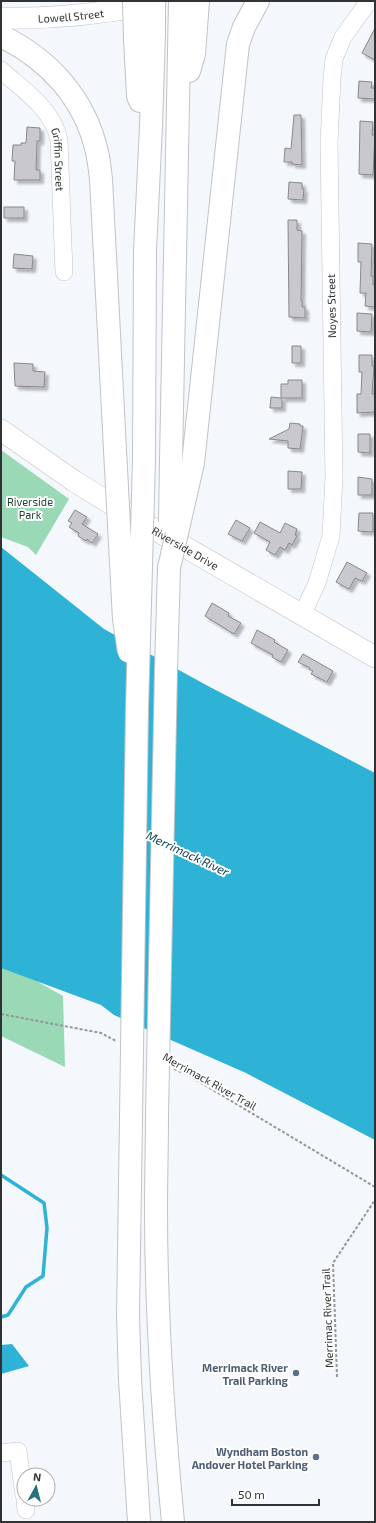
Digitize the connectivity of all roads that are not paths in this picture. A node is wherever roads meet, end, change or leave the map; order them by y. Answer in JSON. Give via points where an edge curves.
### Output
{"nodes":[{"id":1,"x":134,"y":1,"type":"edge"},
{"id":2,"x":154,"y":1,"type":"edge"},
{"id":3,"x":164,"y":1,"type":"edge"},
{"id":4,"x":180,"y":1,"type":"edge"},
{"id":5,"x":258,"y":1,"type":"edge"},
{"id":6,"x":369,"y":1,"type":"edge"},
{"id":7,"x":191,"y":16,"type":"edge"},
{"id":8,"x":1,"y":18,"type":"edge"},
{"id":9,"x":1,"y":36,"type":"edge"},
{"id":10,"x":144,"y":36,"type":"junction"},
{"id":11,"x":1,"y":70,"type":"edge"},
{"id":12,"x":64,"y":272,"type":"dead end"},
{"id":13,"x":1,"y":430,"type":"edge"},
{"id":14,"x":169,"y":568,"type":"junction"},
{"id":15,"x":302,"y":615,"type":"junction"},
{"id":16,"x":375,"y":657,"type":"edge"},
{"id":17,"x":137,"y":709,"type":"junction"},
{"id":18,"x":1,"y":1453,"type":"edge"},
{"id":19,"x":20,"y":1467,"type":"edge"},
{"id":20,"x":139,"y":1522,"type":"edge"},
{"id":21,"x":173,"y":1522,"type":"edge"}],
"edges":[{"from":1,"to":10,"type":"highway","bridge":true},
{"from":2,"to":10,"type":"highway","bridge":true},
{"from":3,"to":8,"type":"main road","name":"Lowell Street","via":[[109,12],[71,16]]},
{"from":4,"to":7,"type":"highway"},
{"from":5,"to":14,"type":"highway","bridge":true,"via":[[238,44],[193,463]]},
{"from":6,"to":15,"type":"street","name":"Noyes Street","via":[[343,36],[334,59],[329,143],[334,477],[331,536],[325,562]]},
{"from":7,"to":14,"type":"highway","bridge":true,"via":[[179,100]]},
{"from":9,"to":17,"type":"highway","bridge":true,"via":[[41,60],[63,81],[84,114],[97,152],[101,179],[124,619]]},
{"from":10,"to":17,"type":"highway","bridge":true,"via":[[151,126],[145,251],[144,460]]},
{"from":11,"to":12,"type":"street","name":"Griffin Street","via":[[42,106],[57,130]]},
{"from":13,"to":15,"type":"main road","name":"Riverside Drive","via":[[116,507]]},
{"from":14,"to":21,"type":"highway","bridge":true,"via":[[156,1210],[160,1355]]},
{"from":15,"to":16,"type":"main road","name":"Riverside Drive"},
{"from":17,"to":20,"type":"highway","bridge":true,"via":[[128,1254],[130,1386]]},
{"from":18,"to":19,"type":"street","via":[[18,1451]]}]}
